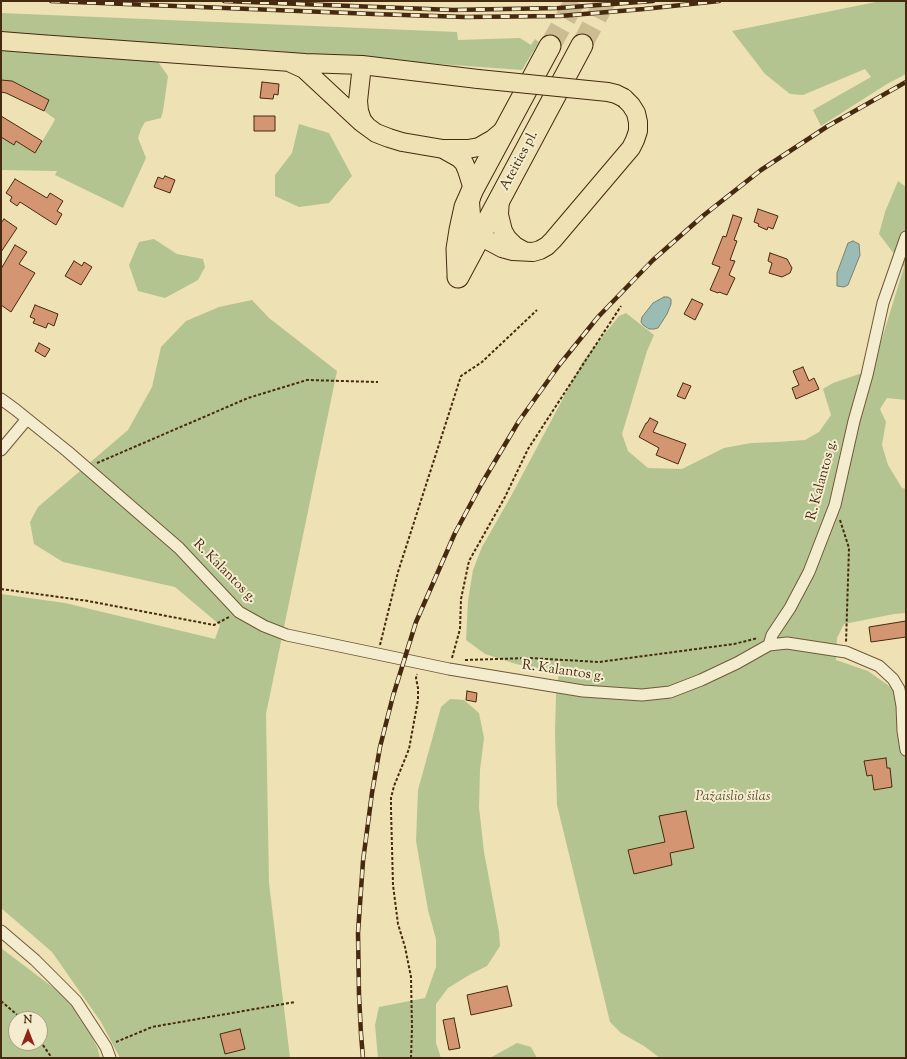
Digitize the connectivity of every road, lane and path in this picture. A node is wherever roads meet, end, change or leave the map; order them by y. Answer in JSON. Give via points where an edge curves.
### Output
{"nodes":[{"id":1,"x":1,"y":41,"type":"edge"},
{"id":2,"x":582,"y":45,"type":"tunnel mouth"},
{"id":3,"x":550,"y":46,"type":"tunnel mouth"},
{"id":4,"x":282,"y":61,"type":"junction"},
{"id":5,"x":362,"y":65,"type":"junction"},
{"id":6,"x":368,"y":128,"type":"junction"},
{"id":7,"x":507,"y":128,"type":"junction"},
{"id":8,"x":443,"y":149,"type":"junction"},
{"id":9,"x":473,"y":189,"type":"junction"},
{"id":10,"x":500,"y":197,"type":"junction"},
{"id":11,"x":480,"y":234,"type":"junction"},
{"id":12,"x":906,"y":237,"type":"edge"},
{"id":13,"x":502,"y":248,"type":"junction"},
{"id":14,"x":525,"y":252,"type":"junction"},
{"id":15,"x":458,"y":277,"type":"junction"},
{"id":16,"x":620,"y":306,"type":"dead end"},
{"id":17,"x":536,"y":310,"type":"dead end"},
{"id":18,"x":378,"y":382,"type":"dead end"},
{"id":19,"x":1,"y":400,"type":"edge"},
{"id":20,"x":27,"y":419,"type":"junction"},
{"id":21,"x":1,"y":450,"type":"edge"},
{"id":22,"x":88,"y":469,"type":"junction"},
{"id":23,"x":835,"y":505,"type":"junction"},
{"id":24,"x":1,"y":589,"type":"edge"},
{"id":25,"x":239,"y":612,"type":"junction"},
{"id":26,"x":771,"y":640,"type":"junction"},
{"id":27,"x":846,"y":652,"type":"junction"},
{"id":28,"x":378,"y":654,"type":"junction"},
{"id":29,"x":418,"y":663,"type":"junction"},
{"id":30,"x":450,"y":665,"type":"junction"},
{"id":31,"x":906,"y":750,"type":"edge"},
{"id":32,"x":1,"y":931,"type":"edge"},
{"id":33,"x":1,"y":1001,"type":"edge"},
{"id":34,"x":295,"y":1002,"type":"dead end"},
{"id":35,"x":13,"y":1011,"type":"edge"},
{"id":36,"x":106,"y":1047,"type":"junction"},
{"id":37,"x":110,"y":1058,"type":"edge"},
{"id":38,"x":411,"y":1058,"type":"edge"}],
"edges":[{"from":1,"to":4,"type":"main road"},
{"from":2,"to":10,"type":"highway","name":"Ateities pl."},
{"from":3,"to":7,"type":"highway","name":"Ateities pl."},
{"from":4,"to":5,"type":"main road"},
{"from":4,"to":6,"type":"main road","via":[[304,69]]},
{"from":5,"to":6,"type":"main road","via":[[358,101],[362,120]]},
{"from":5,"to":14,"type":"main road","bridge":true,"via":[[608,92],[624,98],[631,105],[638,122],[633,144],[553,240],[540,250]]},
{"from":6,"to":8,"type":"main road","via":[[402,142]]},
{"from":7,"to":8,"type":"main road","via":[[479,147]]},
{"from":7,"to":9,"type":"highway","name":"Ateities pl."},
{"from":8,"to":9,"type":"main road","via":[[464,163]]},
{"from":9,"to":11,"type":"main road","via":[[471,215]]},
{"from":9,"to":15,"type":"highway","name":"Ateities pl.","via":[[465,206],[460,230]]},
{"from":10,"to":11,"type":"highway","name":"Ateities pl."},
{"from":10,"to":14,"type":"main road","via":[[499,215],[503,232],[515,246]]},
{"from":11,"to":13,"type":"main road"},
{"from":11,"to":15,"type":"highway","name":"Ateities pl."},
{"from":12,"to":23,"type":"street","name":"R. Kalantos g.","via":[[883,303]]},
{"from":13,"to":14,"type":"main road"},
{"from":13,"to":15,"type":"main road","via":[[486,251]]},
{"from":16,"to":30,"type":"path","via":[[528,449],[469,562],[461,599],[460,629]]},
{"from":17,"to":28,"type":"path","via":[[482,362],[461,376],[398,572]]},
{"from":18,"to":22,"type":"path","via":[[307,380],[248,398]]},
{"from":19,"to":20,"type":"street","name":"R. Kalantos g."},
{"from":20,"to":21,"type":"street"},
{"from":20,"to":22,"type":"street","name":"R. Kalantos g."},
{"from":22,"to":25,"type":"street","name":"R. Kalantos g.","via":[[179,548]]},
{"from":23,"to":26,"type":"street","name":"R. Kalantos g.","via":[[809,572]]},
{"from":23,"to":27,"type":"path","via":[[849,548]]},
{"from":24,"to":25,"type":"path","via":[[88,601],[214,625]]},
{"from":25,"to":28,"type":"street","name":"R. Kalantos g.","via":[[264,626],[287,634]]},
{"from":26,"to":27,"type":"street"},
{"from":26,"to":30,"type":"path","via":[[599,662],[529,658]]},
{"from":26,"to":30,"type":"street","name":"R. Kalantos g.","via":[[737,663],[701,680],[670,692],[642,695],[583,691]]},
{"from":27,"to":31,"type":"street","via":[[879,666],[893,679],[899,689]]},
{"from":28,"to":29,"type":"street","name":"R. Kalantos g."},
{"from":29,"to":30,"type":"street","name":"R. Kalantos g."},
{"from":29,"to":38,"type":"path","via":[[418,700],[408,749],[391,798],[393,885],[398,924],[411,977]]},
{"from":32,"to":36,"type":"street","via":[[76,1001]]},
{"from":33,"to":35,"type":"path"},
{"from":34,"to":36,"type":"path","via":[[152,1027]]},
{"from":36,"to":37,"type":"street"}]}
